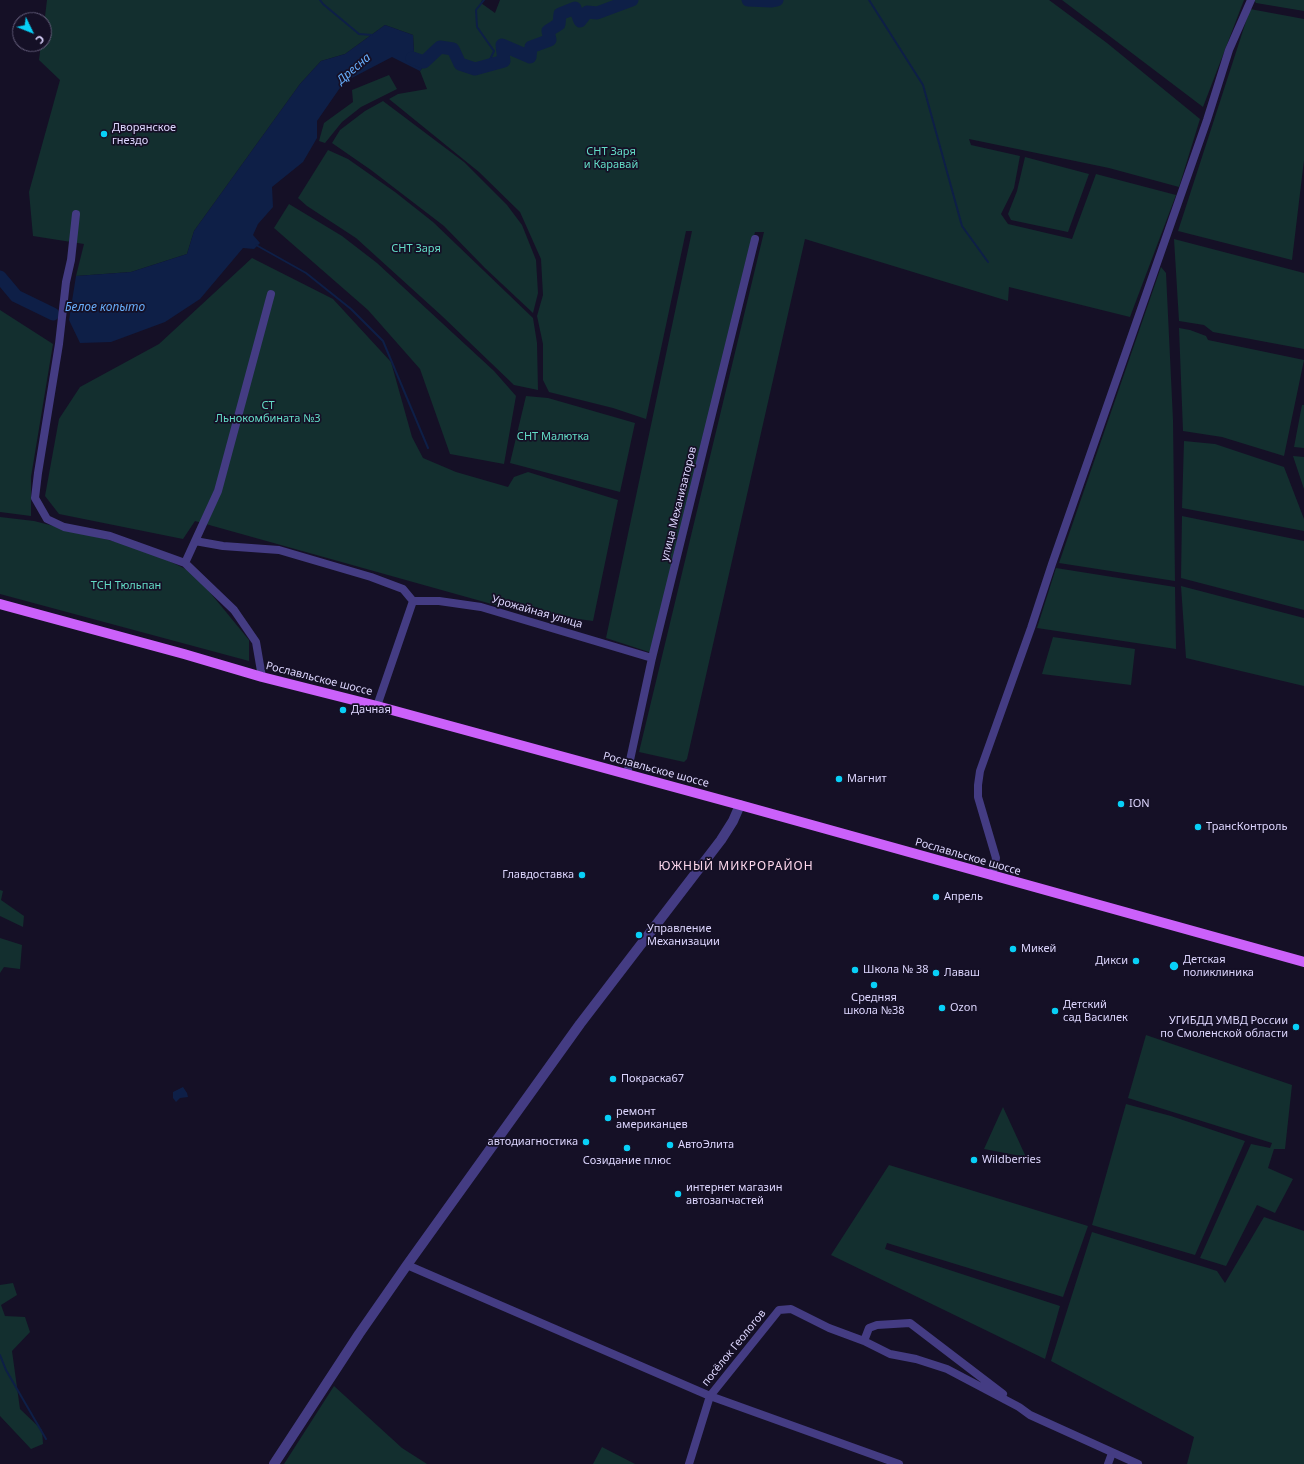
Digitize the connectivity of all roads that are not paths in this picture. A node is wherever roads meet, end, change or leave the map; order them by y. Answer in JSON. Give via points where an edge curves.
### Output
{"nodes":[{"id":1,"x":1251,"y":0,"type":"edge"},
{"id":2,"x":76,"y":214,"type":"dead end"},
{"id":3,"x":755,"y":239,"type":"dead end"},
{"id":4,"x":271,"y":294,"type":"dead end"},
{"id":5,"x":195,"y":541,"type":"junction"},
{"id":6,"x":185,"y":563,"type":"junction"},
{"id":7,"x":413,"y":601,"type":"junction"},
{"id":8,"x":0,"y":604,"type":"edge"},
{"id":9,"x":652,"y":658,"type":"junction"},
{"id":10,"x":262,"y":677,"type":"junction"},
{"id":11,"x":377,"y":706,"type":"junction"},
{"id":12,"x":627,"y":774,"type":"junction"},
{"id":13,"x":740,"y":805,"type":"junction"},
{"id":14,"x":992,"y":876,"type":"junction"},
{"id":15,"x":1304,"y":962,"type":"edge"},
{"id":16,"x":407,"y":1265,"type":"junction"},
{"id":17,"x":864,"y":1341,"type":"junction"},
{"id":18,"x":710,"y":1396,"type":"junction"},
{"id":19,"x":1019,"y":1407,"type":"junction"},
{"id":20,"x":1112,"y":1453,"type":"junction"},
{"id":21,"x":274,"y":1464,"type":"edge"},
{"id":22,"x":689,"y":1464,"type":"edge"},
{"id":23,"x":899,"y":1464,"type":"edge"},
{"id":24,"x":1108,"y":1464,"type":"edge"},
{"id":25,"x":1138,"y":1464,"type":"edge"}],
"edges":[{"from":1,"to":14,"type":"street","via":[[1229,50],[1207,120],[980,771],[978,797],[996,858]]},
{"from":2,"to":6,"type":"street","via":[[35,498],[47,519],[64,527],[110,536]]},
{"from":3,"to":9,"type":"street","name":"улица Механизаторов"},
{"from":4,"to":5,"type":"street","via":[[218,491]]},
{"from":5,"to":6,"type":"street"},
{"from":5,"to":7,"type":"street","via":[[279,550],[403,589]]},
{"from":6,"to":10,"type":"street","via":[[234,610],[256,642]]},
{"from":7,"to":9,"type":"street","name":"Урожайная улица","via":[[439,601],[481,607]]},
{"from":7,"to":11,"type":"street"},
{"from":8,"to":10,"type":"main road","name":"Рославльское шоссе"},
{"from":9,"to":12,"type":"street","name":"улица Механизаторов"},
{"from":10,"to":11,"type":"main road","name":"Рославльское шоссе"},
{"from":11,"to":12,"type":"main road","name":"Рославльское шоссе"},
{"from":12,"to":13,"type":"main road","name":"Рославльское шоссе"},
{"from":13,"to":14,"type":"main road","name":"Рославльское шоссе"},
{"from":13,"to":16,"type":"street","via":[[721,840],[580,1024]]},
{"from":14,"to":15,"type":"main road","name":"Рославльское шоссе"},
{"from":16,"to":18,"type":"street"},
{"from":16,"to":21,"type":"street"},
{"from":17,"to":18,"type":"street","name":"посёлок Геологов","via":[[829,1328],[791,1309],[779,1310]]},
{"from":17,"to":19,"type":"street","name":"посёлок Геологов","via":[[890,1354],[947,1369]]},
{"from":17,"to":19,"type":"street","name":"посёлок Геологов","via":[[869,1328],[877,1325],[910,1323]]},
{"from":18,"to":22,"type":"street","name":"посёлок Геологов"},
{"from":18,"to":23,"type":"street","name":"посёлок Геологов"},
{"from":19,"to":20,"type":"street","name":"посёлок Геологов","via":[[1030,1415]]},
{"from":20,"to":24,"type":"street"},
{"from":20,"to":25,"type":"street","name":"посёлок Геологов"}]}
